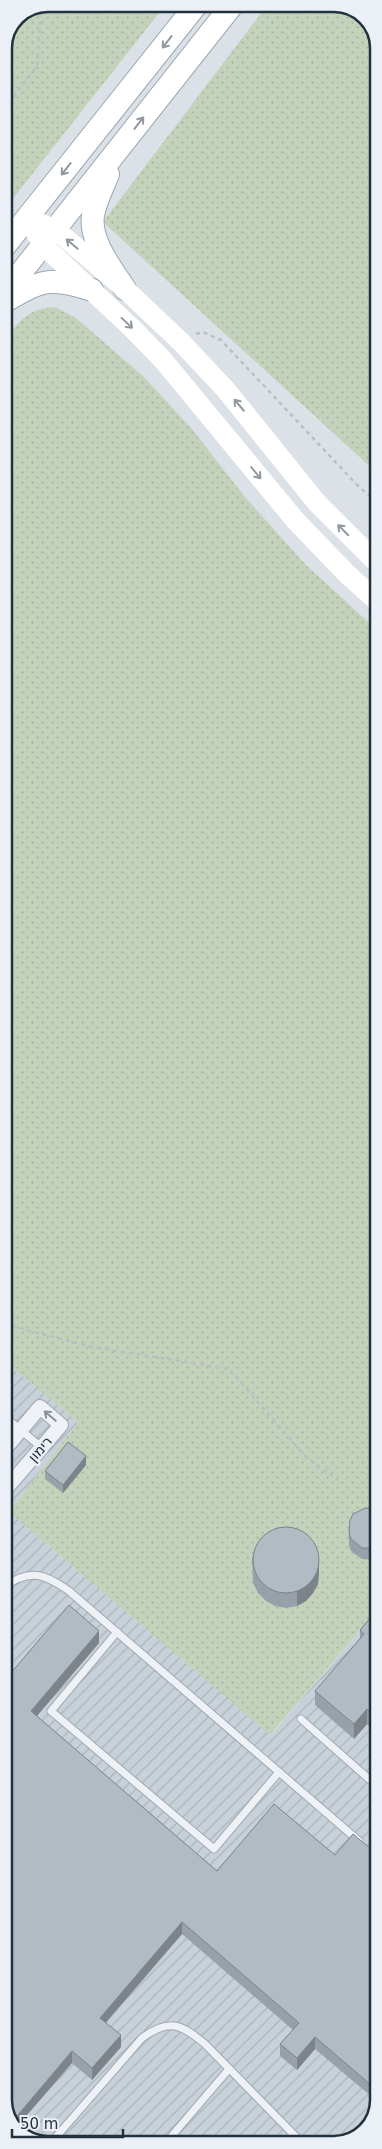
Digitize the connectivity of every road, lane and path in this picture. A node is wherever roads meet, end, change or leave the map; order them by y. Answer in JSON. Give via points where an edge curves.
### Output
{"nodes":[{"id":1,"x":40,"y":13,"type":"edge"},
{"id":2,"x":190,"y":13,"type":"edge"},
{"id":3,"x":226,"y":13,"type":"edge"},
{"id":4,"x":12,"y":99,"type":"edge"},
{"id":5,"x":120,"y":146,"type":"junction"},
{"id":6,"x":27,"y":218,"type":"junction"},
{"id":7,"x":12,"y":237,"type":"edge"},
{"id":8,"x":49,"y":237,"type":"junction"},
{"id":9,"x":12,"y":284,"type":"edge"},
{"id":10,"x":125,"y":289,"type":"junction"},
{"id":11,"x":92,"y":290,"type":"junction"},
{"id":12,"x":12,"y":297,"type":"edge"},
{"id":13,"x":178,"y":339,"type":"junction"},
{"id":14,"x":369,"y":496,"type":"edge"},
{"id":15,"x":369,"y":555,"type":"edge"},
{"id":16,"x":369,"y":594,"type":"edge"},
{"id":17,"x":13,"y":1326,"type":"edge"},
{"id":18,"x":13,"y":1423,"type":"edge"},
{"id":19,"x":21,"y":1430,"type":"junction"},
{"id":20,"x":13,"y":1440,"type":"edge"},
{"id":21,"x":41,"y":1447,"type":"junction"},
{"id":22,"x":338,"y":1480,"type":"dead end"},
{"id":23,"x":13,"y":1481,"type":"edge"},
{"id":24,"x":13,"y":1580,"type":"edge"},
{"id":25,"x":117,"y":1632,"type":"junction"},
{"id":26,"x":301,"y":1719,"type":"dead end"},
{"id":27,"x":279,"y":1772,"type":"junction"},
{"id":28,"x":370,"y":1780,"type":"edge"},
{"id":29,"x":364,"y":1845,"type":"edge"},
{"id":30,"x":229,"y":2069,"type":"junction"},
{"id":31,"x":289,"y":2131,"type":"junction"},
{"id":32,"x":57,"y":2136,"type":"edge"},
{"id":33,"x":172,"y":2136,"type":"edge"},
{"id":34,"x":294,"y":2136,"type":"edge"},
{"id":35,"x":296,"y":2136,"type":"edge"}],
"edges":[{"from":1,"to":4,"type":"path","via":[[36,66]]},
{"from":2,"to":6,"type":"main road","one_way":true},
{"from":5,"to":3,"type":"main road","one_way":true},
{"from":5,"to":8,"type":"main road"},
{"from":5,"to":10,"type":"main road","via":[[93,216],[94,232],[101,249]]},
{"from":6,"to":7,"type":"main road"},
{"from":6,"to":8,"type":"street"},
{"from":8,"to":9,"type":"main road"},
{"from":10,"to":8,"type":"street","one_way":true},
{"from":8,"to":11,"type":"street"},
{"from":10,"to":13,"type":"street"},
{"from":11,"to":12,"type":"main road","via":[[50,280]]},
{"from":11,"to":16,"type":"street","one_way":true,"via":[[163,360],[314,541]]},
{"from":13,"to":14,"type":"path","via":[[203,332],[221,340]]},
{"from":15,"to":13,"type":"street","one_way":true,"via":[[317,503],[226,390]]},
{"from":17,"to":22,"type":"path","via":[[92,1347],[229,1370],[305,1456]]},
{"from":18,"to":19,"type":"lane"},
{"from":19,"to":20,"type":"street","name":"רימון"},
{"from":19,"to":21,"type":"lane"},
{"from":21,"to":19,"type":"street","name":"רימון","one_way":true,"via":[[61,1425],[40,1407]]},
{"from":21,"to":23,"type":"street","name":"רימון"},
{"from":24,"to":25,"type":"lane","via":[[36,1574],[52,1578]]},
{"from":25,"to":27,"type":"lane"},
{"from":25,"to":27,"type":"lane","via":[[51,1711],[214,1849]]},
{"from":26,"to":28,"type":"lane"},
{"from":27,"to":29,"type":"lane"},
{"from":30,"to":31,"type":"lane"},
{"from":30,"to":32,"type":"lane","via":[[188,2030],[170,2024],[156,2028],[142,2038]]},
{"from":30,"to":33,"type":"lane"},
{"from":31,"to":34,"type":"lane"},
{"from":31,"to":35,"type":"lane"}]}
